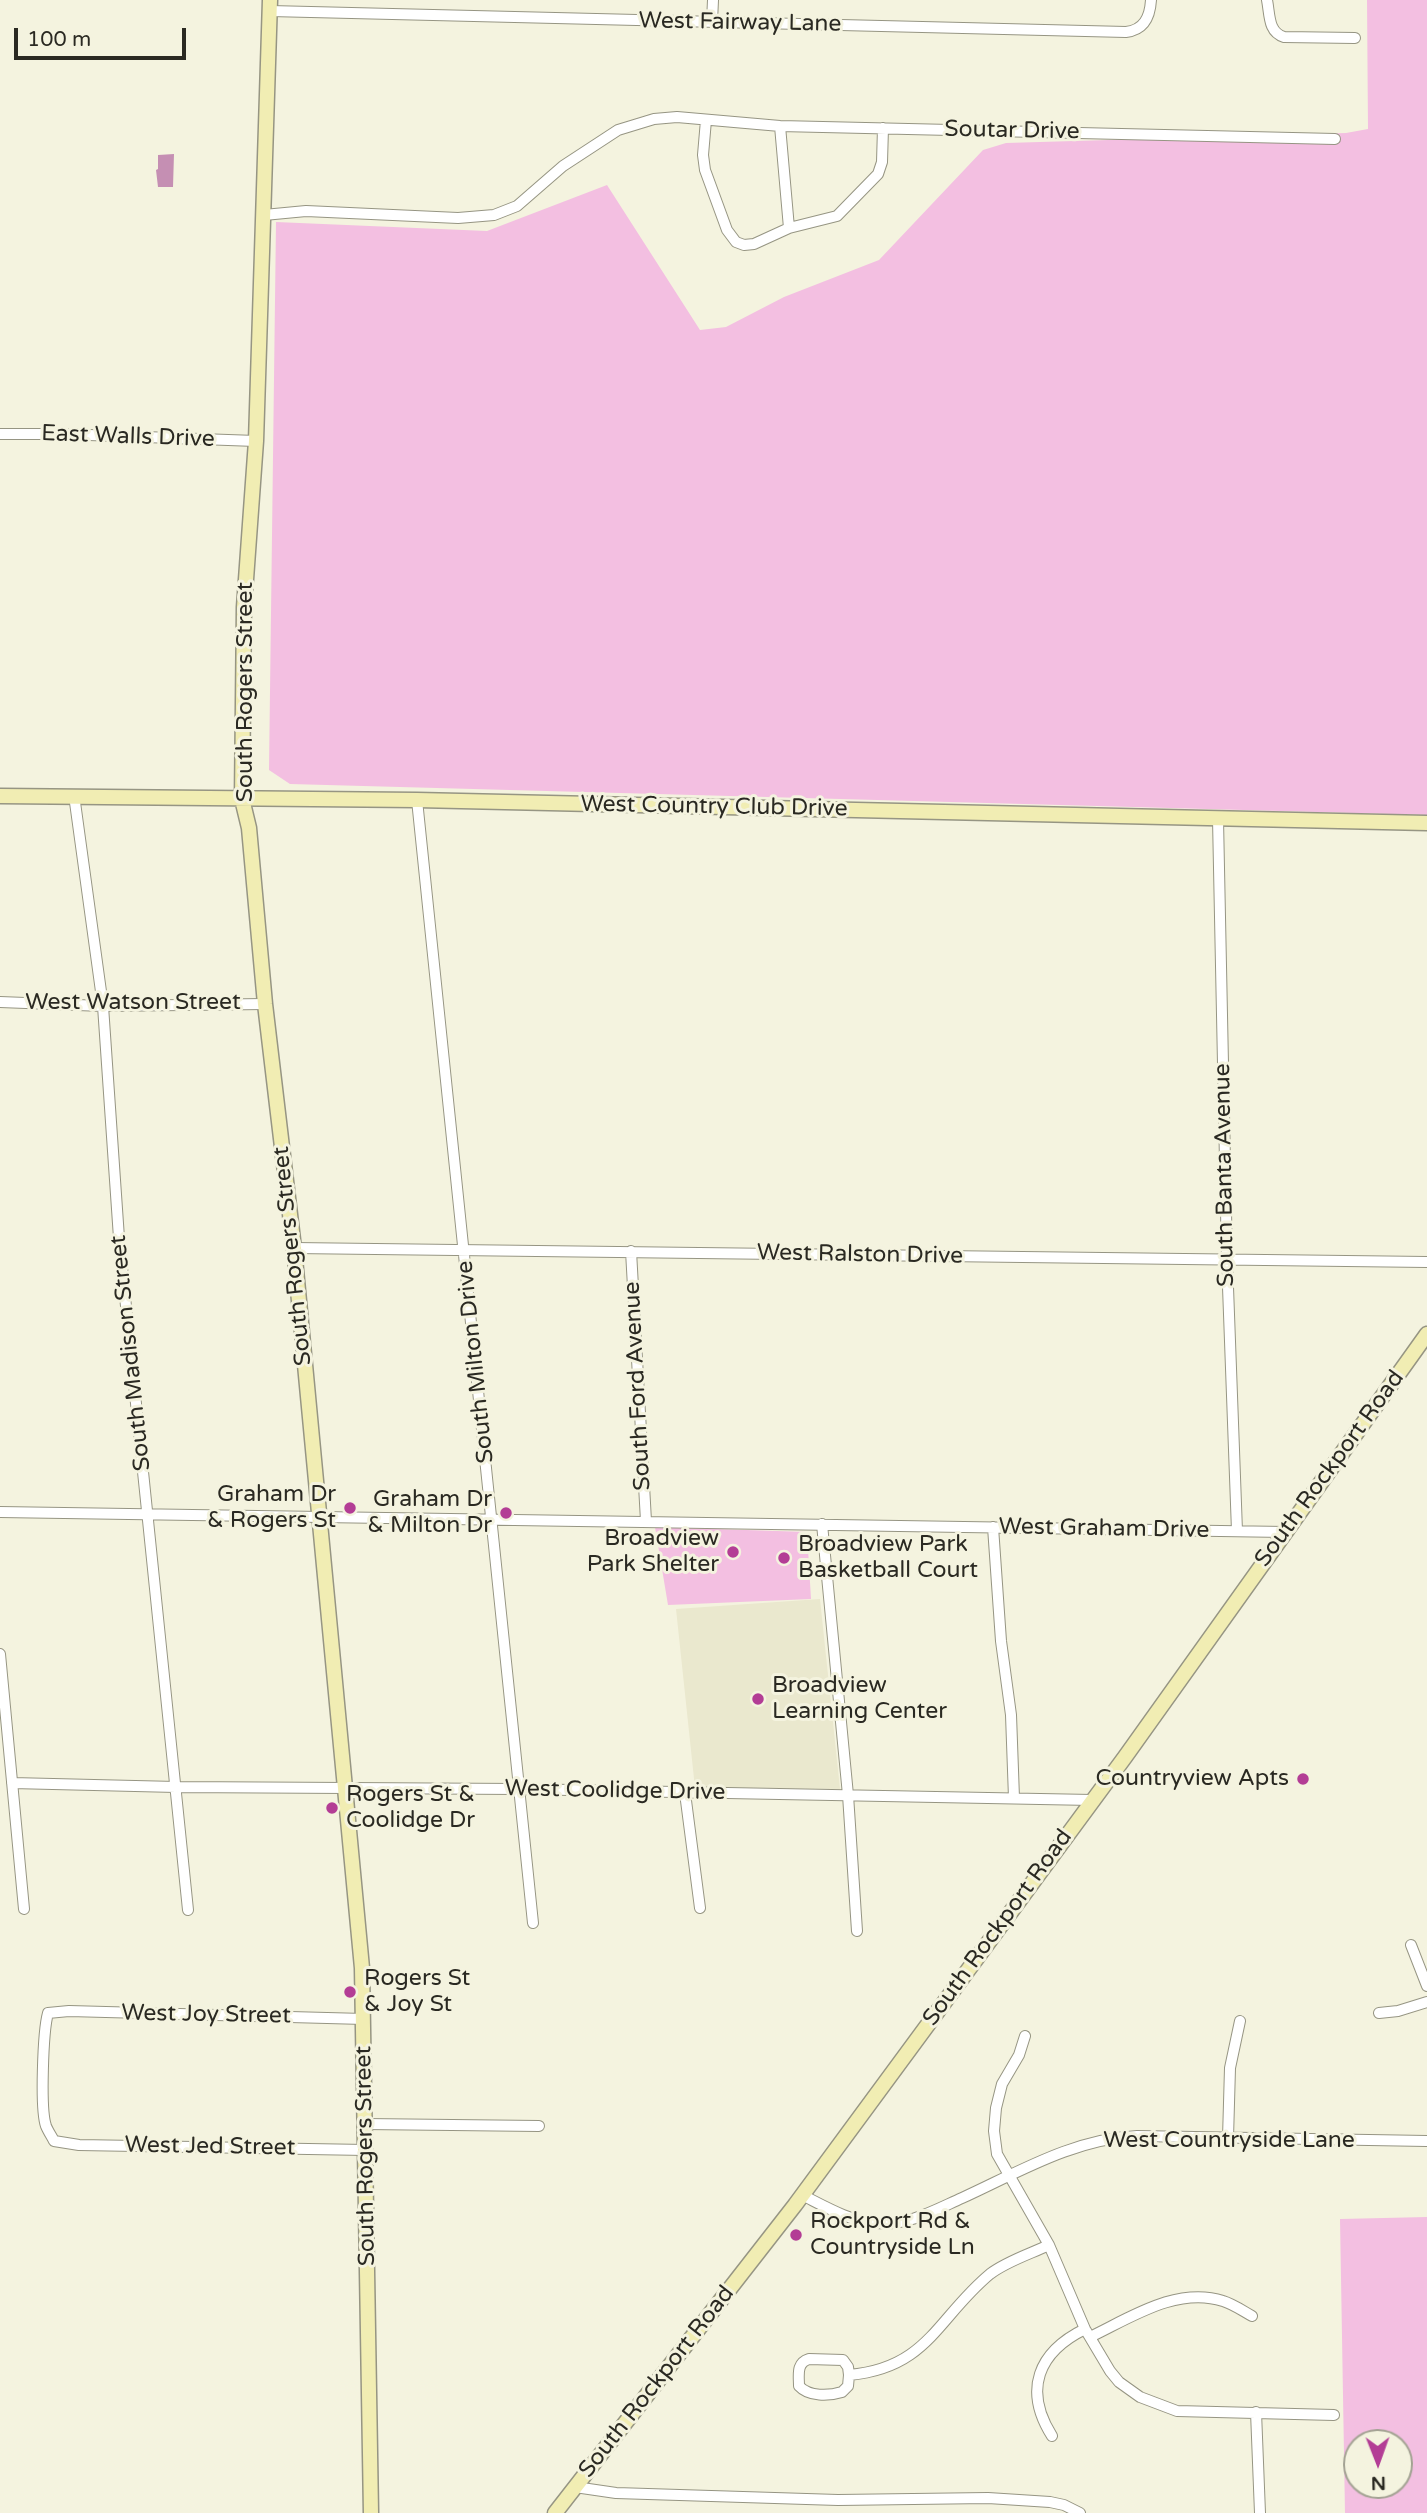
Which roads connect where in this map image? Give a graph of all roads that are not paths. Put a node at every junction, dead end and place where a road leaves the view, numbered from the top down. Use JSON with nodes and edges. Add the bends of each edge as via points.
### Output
{"nodes":[{"id":1,"x":713,"y":0,"type":"edge"},
{"id":2,"x":1151,"y":0,"type":"edge"},
{"id":3,"x":1267,"y":0,"type":"edge"},
{"id":4,"x":270,"y":5,"type":"edge"},
{"id":5,"x":712,"y":22,"type":"junction"},
{"id":6,"x":1356,"y":38,"type":"dead end"},
{"id":7,"x":706,"y":120,"type":"junction"},
{"id":8,"x":780,"y":126,"type":"junction"},
{"id":9,"x":883,"y":128,"type":"junction"},
{"id":10,"x":1335,"y":139,"type":"dead end"},
{"id":11,"x":264,"y":215,"type":"junction"},
{"id":12,"x":789,"y":228,"type":"junction"},
{"id":13,"x":0,"y":434,"type":"edge"},
{"id":14,"x":256,"y":441,"type":"junction"},
{"id":15,"x":74,"y":795,"type":"junction"},
{"id":16,"x":0,"y":796,"type":"edge"},
{"id":17,"x":242,"y":799,"type":"junction"},
{"id":18,"x":418,"y":800,"type":"junction"},
{"id":19,"x":1218,"y":819,"type":"junction"},
{"id":20,"x":1427,"y":823,"type":"edge"},
{"id":21,"x":0,"y":1002,"type":"edge"},
{"id":22,"x":265,"y":1004,"type":"junction"},
{"id":23,"x":103,"y":1006,"type":"junction"},
{"id":24,"x":294,"y":1248,"type":"junction"},
{"id":25,"x":464,"y":1249,"type":"junction"},
{"id":26,"x":631,"y":1251,"type":"junction"},
{"id":27,"x":1227,"y":1260,"type":"junction"},
{"id":28,"x":1427,"y":1262,"type":"edge"},
{"id":29,"x":1427,"y":1334,"type":"edge"},
{"id":30,"x":0,"y":1512,"type":"edge"},
{"id":31,"x":148,"y":1513,"type":"junction"},
{"id":32,"x":319,"y":1515,"type":"junction"},
{"id":33,"x":492,"y":1518,"type":"junction"},
{"id":34,"x":646,"y":1521,"type":"junction"},
{"id":35,"x":822,"y":1524,"type":"junction"},
{"id":36,"x":993,"y":1527,"type":"junction"},
{"id":37,"x":1237,"y":1531,"type":"junction"},
{"id":38,"x":1285,"y":1532,"type":"junction"},
{"id":39,"x":0,"y":1654,"type":"edge"},
{"id":40,"x":12,"y":1783,"type":"junction"},
{"id":41,"x":176,"y":1787,"type":"junction"},
{"id":42,"x":346,"y":1788,"type":"junction"},
{"id":43,"x":519,"y":1789,"type":"junction"},
{"id":44,"x":685,"y":1793,"type":"junction"},
{"id":45,"x":848,"y":1795,"type":"junction"},
{"id":46,"x":1014,"y":1798,"type":"junction"},
{"id":47,"x":1092,"y":1800,"type":"junction"},
{"id":48,"x":700,"y":1908,"type":"dead end"},
{"id":49,"x":24,"y":1909,"type":"dead end"},
{"id":50,"x":188,"y":1910,"type":"dead end"},
{"id":51,"x":533,"y":1923,"type":"dead end"},
{"id":52,"x":857,"y":1931,"type":"dead end"},
{"id":53,"x":1411,"y":1945,"type":"dead end"},
{"id":54,"x":1427,"y":1986,"type":"edge"},
{"id":55,"x":1427,"y":2002,"type":"edge"},
{"id":56,"x":1379,"y":2012,"type":"dead end"},
{"id":57,"x":364,"y":2019,"type":"junction"},
{"id":58,"x":1240,"y":2021,"type":"dead end"},
{"id":59,"x":1025,"y":2036,"type":"dead end"},
{"id":60,"x":365,"y":2124,"type":"junction"},
{"id":61,"x":539,"y":2126,"type":"dead end"},
{"id":62,"x":1228,"y":2138,"type":"junction"},
{"id":63,"x":54,"y":2141,"type":"joint"},
{"id":64,"x":1427,"y":2141,"type":"edge"},
{"id":65,"x":366,"y":2150,"type":"junction"},
{"id":66,"x":1011,"y":2176,"type":"junction"},
{"id":67,"x":802,"y":2195,"type":"junction"},
{"id":68,"x":1049,"y":2245,"type":"junction"},
{"id":69,"x":1252,"y":2316,"type":"dead end"},
{"id":70,"x":1088,"y":2333,"type":"junction"},
{"id":71,"x":849,"y":2375,"type":"junction"},
{"id":72,"x":1256,"y":2412,"type":"junction"},
{"id":73,"x":1334,"y":2415,"type":"dead end"},
{"id":74,"x":1052,"y":2436,"type":"dead end"},
{"id":75,"x":575,"y":2487,"type":"junction"},
{"id":76,"x":371,"y":2513,"type":"edge"},
{"id":77,"x":555,"y":2513,"type":"edge"},
{"id":78,"x":1080,"y":2513,"type":"edge"},
{"id":79,"x":1260,"y":2513,"type":"edge"}],
"edges":[{"from":1,"to":5,"type":"street"},
{"from":2,"to":5,"type":"street","name":"West Fairway Lane","via":[[1144,24],[1126,32]]},
{"from":3,"to":6,"type":"street","via":[[1277,35]]},
{"from":4,"to":5,"type":"street","name":"West Fairway Lane"},
{"from":4,"to":11,"type":"street","name":"South Rogers Street"},
{"from":7,"to":8,"type":"street","name":"Soutar Drive"},
{"from":7,"to":11,"type":"street","name":"Soutar Drive","via":[[654,119],[618,130],[517,205],[494,215],[306,211]]},
{"from":7,"to":12,"type":"street","via":[[704,163],[727,230],[736,242],[754,244]]},
{"from":8,"to":9,"type":"street","name":"Soutar Drive"},
{"from":8,"to":12,"type":"street"},
{"from":9,"to":10,"type":"street","name":"Soutar Drive"},
{"from":9,"to":12,"type":"street","via":[[878,174],[833,219]]},
{"from":11,"to":14,"type":"street","name":"South Rogers Street"},
{"from":13,"to":14,"type":"street","name":"East Walls Drive"},
{"from":14,"to":17,"type":"street","name":"South Rogers Street","via":[[244,607]]},
{"from":15,"to":16,"type":"street","name":"West Country Club Drive"},
{"from":15,"to":17,"type":"street","name":"West Country Club Drive"},
{"from":15,"to":23,"type":"street","name":"South Madison Street"},
{"from":17,"to":18,"type":"street","name":"West Country Club Drive"},
{"from":17,"to":22,"type":"street","name":"South Rogers Street","via":[[249,828]]},
{"from":18,"to":19,"type":"street","name":"West Country Club Drive"},
{"from":18,"to":25,"type":"street","name":"South Milton Drive"},
{"from":19,"to":20,"type":"street","name":"West Country Club Drive"},
{"from":19,"to":27,"type":"street","name":"South Banta Avenue"},
{"from":21,"to":23,"type":"street","name":"West Watson Street"},
{"from":22,"to":23,"type":"street","name":"West Watson Street"},
{"from":22,"to":24,"type":"street","name":"South Rogers Street"},
{"from":23,"to":31,"type":"street","name":"South Madison Street","via":[[119,1238]]},
{"from":24,"to":25,"type":"street","name":"West Ralston Drive"},
{"from":24,"to":32,"type":"street","name":"South Rogers Street"},
{"from":25,"to":26,"type":"street","name":"West Ralston Drive"},
{"from":25,"to":33,"type":"street","name":"South Milton Drive"},
{"from":26,"to":27,"type":"street","name":"West Ralston Drive"},
{"from":26,"to":34,"type":"street","name":"South Ford Avenue"},
{"from":27,"to":28,"type":"street","name":"West Ralston Drive"},
{"from":27,"to":37,"type":"street","name":"South Banta Avenue"},
{"from":29,"to":38,"type":"street","name":"South Rockport Road"},
{"from":30,"to":31,"type":"street","name":"West Graham Drive"},
{"from":31,"to":32,"type":"street","name":"West Graham Drive"},
{"from":31,"to":41,"type":"street","name":"South Madison Street"},
{"from":32,"to":33,"type":"street","name":"West Graham Drive"},
{"from":32,"to":42,"type":"street","name":"South Rogers Street"},
{"from":33,"to":34,"type":"street","name":"West Graham Drive"},
{"from":33,"to":43,"type":"street","name":"South Milton Drive"},
{"from":34,"to":35,"type":"street","name":"West Graham Drive"},
{"from":35,"to":36,"type":"street","name":"West Graham Drive"},
{"from":35,"to":45,"type":"street"},
{"from":36,"to":37,"type":"street","name":"West Graham Drive"},
{"from":36,"to":46,"type":"street"},
{"from":37,"to":38,"type":"street","name":"West Graham Drive"},
{"from":38,"to":47,"type":"street","name":"South Rockport Road"},
{"from":39,"to":40,"type":"street"},
{"from":40,"to":41,"type":"street","name":"West Coolidge Drive"},
{"from":40,"to":49,"type":"street"},
{"from":41,"to":42,"type":"street","name":"West Coolidge Drive"},
{"from":41,"to":50,"type":"street","name":"South Madison Street"},
{"from":42,"to":43,"type":"street","name":"West Coolidge Drive"},
{"from":42,"to":57,"type":"street","name":"South Rogers Street"},
{"from":43,"to":44,"type":"street","name":"West Coolidge Drive"},
{"from":43,"to":51,"type":"street","name":"South Milton Drive"},
{"from":44,"to":45,"type":"street","name":"West Coolidge Drive"},
{"from":44,"to":48,"type":"street"},
{"from":45,"to":46,"type":"street","name":"West Coolidge Drive"},
{"from":45,"to":52,"type":"street"},
{"from":46,"to":47,"type":"street","name":"West Coolidge Drive"},
{"from":47,"to":67,"type":"street","name":"South Rockport Road"},
{"from":53,"to":54,"type":"street"},
{"from":55,"to":56,"type":"street"},
{"from":57,"to":60,"type":"street","name":"South Rogers Street"},
{"from":57,"to":63,"type":"street","name":"West Joy Street","via":[[48,2013],[44,2106],[46,2126]]},
{"from":58,"to":62,"type":"street","via":[[1230,2068]]},
{"from":59,"to":66,"type":"street","via":[[1002,2084],[994,2118],[997,2154]]},
{"from":60,"to":61,"type":"street"},
{"from":60,"to":65,"type":"street","name":"South Rogers Street"},
{"from":62,"to":64,"type":"street","name":"West Countryside Lane"},
{"from":62,"to":66,"type":"street","name":"West Countryside Lane","via":[[1098,2140],[1066,2149]]},
{"from":63,"to":65,"type":"street","name":"West Jed Street"},
{"from":65,"to":76,"type":"street","name":"South Rogers Street"},
{"from":66,"to":67,"type":"street","name":"West Countryside Lane","via":[[920,2217],[892,2223],[855,2220]]},
{"from":66,"to":68,"type":"street"},
{"from":67,"to":75,"type":"street","name":"South Rockport Road"},
{"from":68,"to":70,"type":"street"},
{"from":68,"to":71,"type":"street","via":[[992,2273],[907,2358],[871,2373]]},
{"from":69,"to":70,"type":"street","via":[[1225,2301],[1193,2297]]},
{"from":70,"to":72,"type":"street","via":[[1119,2382],[1150,2402],[1177,2411]]},
{"from":70,"to":74,"type":"street","via":[[1068,2337],[1040,2374],[1038,2409]]},
{"from":71,"to":71,"type":"street","via":[[843,2360],[804,2360],[799,2386],[811,2394],[837,2394],[848,2386]]},
{"from":72,"to":73,"type":"street"},
{"from":72,"to":79,"type":"street"},
{"from":75,"to":77,"type":"street","name":"South Rockport Road"},
{"from":75,"to":78,"type":"street","via":[[616,2493],[838,2500],[988,2498],[1050,2502]]}]}
